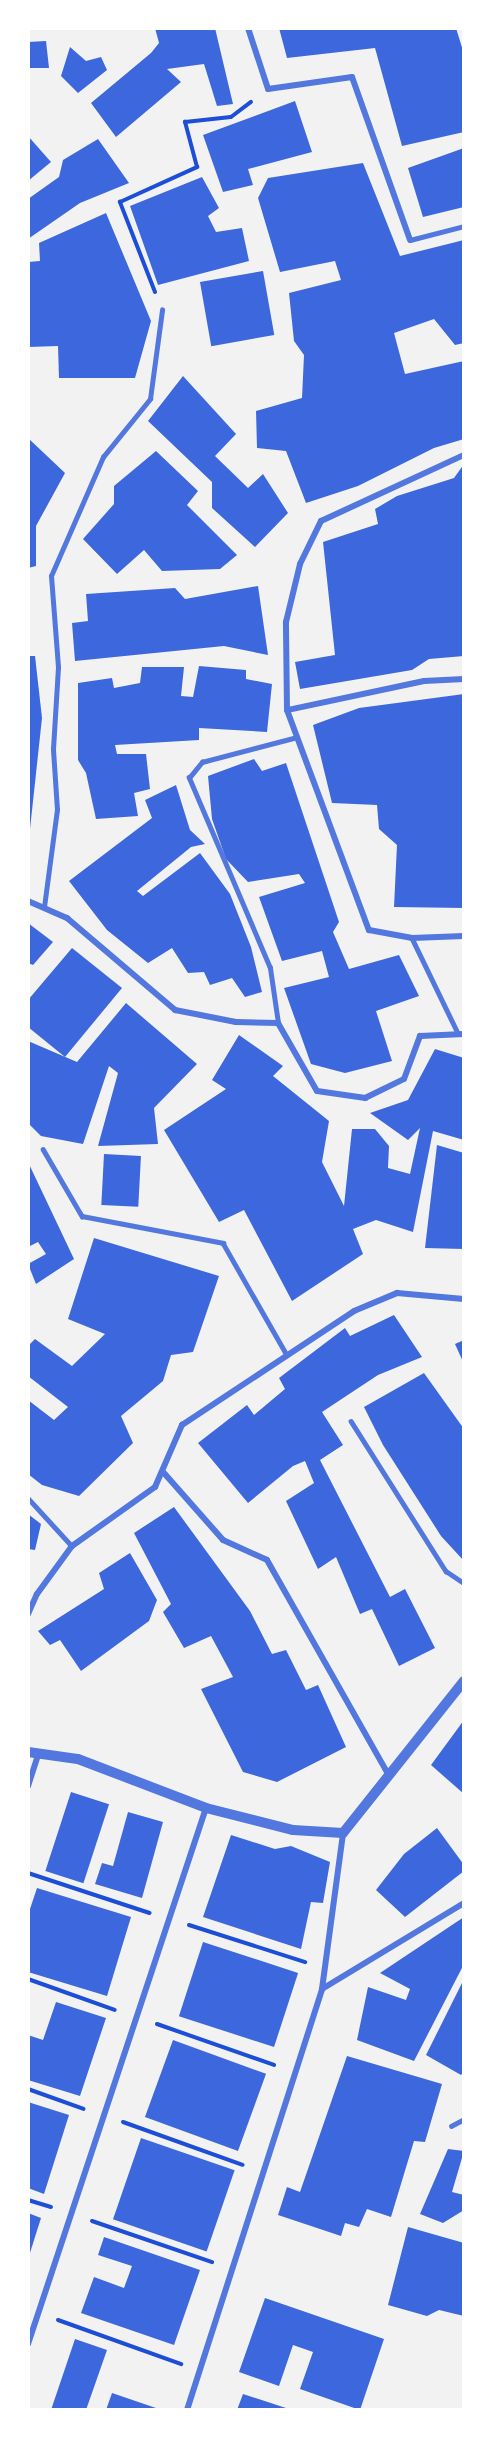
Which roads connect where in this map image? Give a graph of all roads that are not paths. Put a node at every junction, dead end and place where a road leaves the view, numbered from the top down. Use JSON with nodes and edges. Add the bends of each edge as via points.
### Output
{"nodes":[{"id":1,"x":248,"y":28,"type":"edge"},
{"id":2,"x":464,"y":226,"type":"edge"},
{"id":3,"x":410,"y":240,"type":"joint"},
{"id":4,"x":162,"y":310,"type":"road end"},
{"id":5,"x":464,"y":455,"type":"edge"},
{"id":6,"x":464,"y":679,"type":"edge"},
{"id":7,"x":287,"y":710,"type":"junction"},
{"id":8,"x":297,"y":737,"type":"junction"},
{"id":9,"x":28,"y":901,"type":"edge"},
{"id":10,"x":44,"y":907,"type":"junction"},
{"id":11,"x":464,"y":936,"type":"edge"},
{"id":12,"x":412,"y":938,"type":"junction"},
{"id":13,"x":278,"y":1023,"type":"junction"},
{"id":14,"x":461,"y":1034,"type":"edge"},
{"id":15,"x":43,"y":1149,"type":"dead end"},
{"id":16,"x":464,"y":1299,"type":"edge"},
{"id":17,"x":287,"y":1355,"type":"junction"},
{"id":18,"x":351,"y":1421,"type":"dead end"},
{"id":19,"x":164,"y":1473,"type":"junction"},
{"id":20,"x":28,"y":1498,"type":"edge"},
{"id":21,"x":72,"y":1546,"type":"junction"},
{"id":22,"x":464,"y":1583,"type":"edge"},
{"id":23,"x":28,"y":1614,"type":"edge"},
{"id":24,"x":464,"y":1681,"type":"edge"},
{"id":25,"x":33,"y":1754,"type":"edge"},
{"id":26,"x":388,"y":1774,"type":"junction"},
{"id":27,"x":28,"y":1786,"type":"edge"},
{"id":28,"x":206,"y":1808,"type":"junction"},
{"id":29,"x":343,"y":1833,"type":"junction"},
{"id":30,"x":464,"y":1904,"type":"edge"},
{"id":31,"x":322,"y":1989,"type":"junction"},
{"id":32,"x":464,"y":2119,"type":"edge"},
{"id":33,"x":450,"y":2126,"type":"dead end"},
{"id":34,"x":28,"y":2344,"type":"edge"},
{"id":35,"x":187,"y":2409,"type":"edge"}],
"edges":[{"from":1,"to":3,"type":"street","via":[[268,89],[352,77]]},
{"from":2,"to":3,"type":"lane"},
{"from":4,"to":10,"type":"lane","via":[[150,399],[103,457],[51,576],[58,667],[53,749],[57,810]]},
{"from":5,"to":7,"type":"street","via":[[321,521],[300,564],[286,622]]},
{"from":6,"to":7,"type":"street","via":[[424,681]]},
{"from":7,"to":8,"type":"street"},
{"from":8,"to":12,"type":"street","via":[[369,930]]},
{"from":8,"to":13,"type":"lane","via":[[202,762],[189,778],[270,968]]},
{"from":9,"to":10,"type":"street"},
{"from":10,"to":13,"type":"street","via":[[67,918],[176,1010],[236,1022]]},
{"from":11,"to":12,"type":"street"},
{"from":12,"to":14,"type":"lane"},
{"from":13,"to":14,"type":"street","via":[[317,1091],[365,1098],[404,1079],[420,1036]]},
{"from":15,"to":17,"type":"lane","via":[[82,1216],[224,1244]]},
{"from":16,"to":17,"type":"street","via":[[397,1293],[354,1311]]},
{"from":17,"to":19,"type":"street","via":[[182,1425]]},
{"from":18,"to":22,"type":"lane","via":[[446,1571]]},
{"from":19,"to":21,"type":"street","via":[[155,1487]]},
{"from":19,"to":26,"type":"street","via":[[223,1540],[267,1560]]},
{"from":20,"to":21,"type":"lane"},
{"from":21,"to":23,"type":"street","via":[[37,1594]]},
{"from":24,"to":26,"type":"street"},
{"from":25,"to":27,"type":"street"},
{"from":25,"to":28,"type":"street","via":[[78,1759]]},
{"from":26,"to":29,"type":"street"},
{"from":28,"to":29,"type":"street","via":[[293,1830]]},
{"from":28,"to":34,"type":"street"},
{"from":29,"to":31,"type":"street"},
{"from":30,"to":31,"type":"street"},
{"from":31,"to":35,"type":"street"},
{"from":32,"to":33,"type":"lane"}]}
